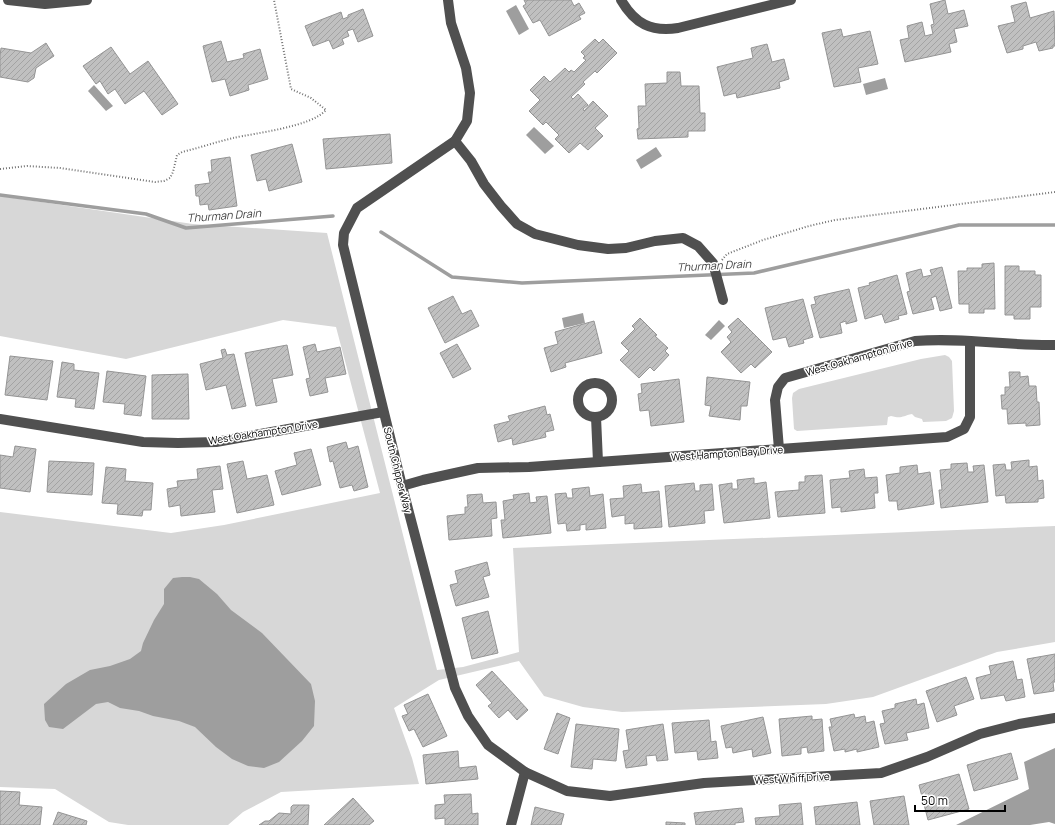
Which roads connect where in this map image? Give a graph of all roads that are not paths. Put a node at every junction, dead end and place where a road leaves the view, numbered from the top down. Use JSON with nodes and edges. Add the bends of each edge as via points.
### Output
{"nodes":[{"id":1,"x":8,"y":0,"type":"edge"},
{"id":2,"x":87,"y":0,"type":"edge"},
{"id":3,"x":448,"y":0,"type":"edge"},
{"id":4,"x":621,"y":0,"type":"edge"},
{"id":5,"x":791,"y":0,"type":"edge"},
{"id":6,"x":455,"y":141,"type":"junction"},
{"id":7,"x":723,"y":300,"type":"dead end"},
{"id":8,"x":970,"y":342,"type":"junction"},
{"id":9,"x":1055,"y":345,"type":"edge"},
{"id":10,"x":383,"y":412,"type":"junction"},
{"id":11,"x":596,"y":416,"type":"dead end"},
{"id":12,"x":0,"y":419,"type":"edge"},
{"id":13,"x":779,"y":449,"type":"junction"},
{"id":14,"x":598,"y":462,"type":"junction"},
{"id":15,"x":402,"y":486,"type":"junction"},
{"id":16,"x":1055,"y":718,"type":"edge"},
{"id":17,"x":525,"y":772,"type":"junction"},
{"id":18,"x":510,"y":825,"type":"edge"}],
"edges":[{"from":1,"to":2,"type":"street","via":[[45,4]]},
{"from":3,"to":6,"type":"street","via":[[451,23],[466,68],[470,93],[467,121]]},
{"from":4,"to":5,"type":"street","via":[[628,12],[639,22],[651,28],[664,30]]},
{"from":6,"to":7,"type":"street","via":[[471,161],[484,184],[517,224],[535,234],[578,245],[608,249],[683,238],[698,246],[713,263]]},
{"from":6,"to":10,"type":"street","name":"South Chipper Way","via":[[357,208],[344,233],[343,245]]},
{"from":8,"to":9,"type":"street","name":"West Oakhampton Drive"},
{"from":8,"to":13,"type":"street","name":"West Oakhampton Drive","via":[[938,339],[915,341],[785,378],[778,387],[775,400]]},
{"from":8,"to":13,"type":"street","name":"West Hampton Bay Drive","via":[[970,417],[964,429],[947,437]]},
{"from":10,"to":12,"type":"street","name":"West Oakhampton Drive","via":[[216,442],[178,444],[142,442]]},
{"from":10,"to":15,"type":"street","name":"South Chipper Way"},
{"from":11,"to":14,"type":"street"},
{"from":13,"to":14,"type":"street","name":"West Hampton Bay Drive"},
{"from":14,"to":15,"type":"street","name":"West Hampton Bay Drive","via":[[478,468]]},
{"from":15,"to":17,"type":"street","name":"South Chipper Way","via":[[455,688],[468,716],[488,745]]},
{"from":16,"to":17,"type":"street","name":"West Whiff Drive","via":[[980,734],[881,773],[704,783],[610,796],[567,791]]},
{"from":17,"to":18,"type":"street"}]}
